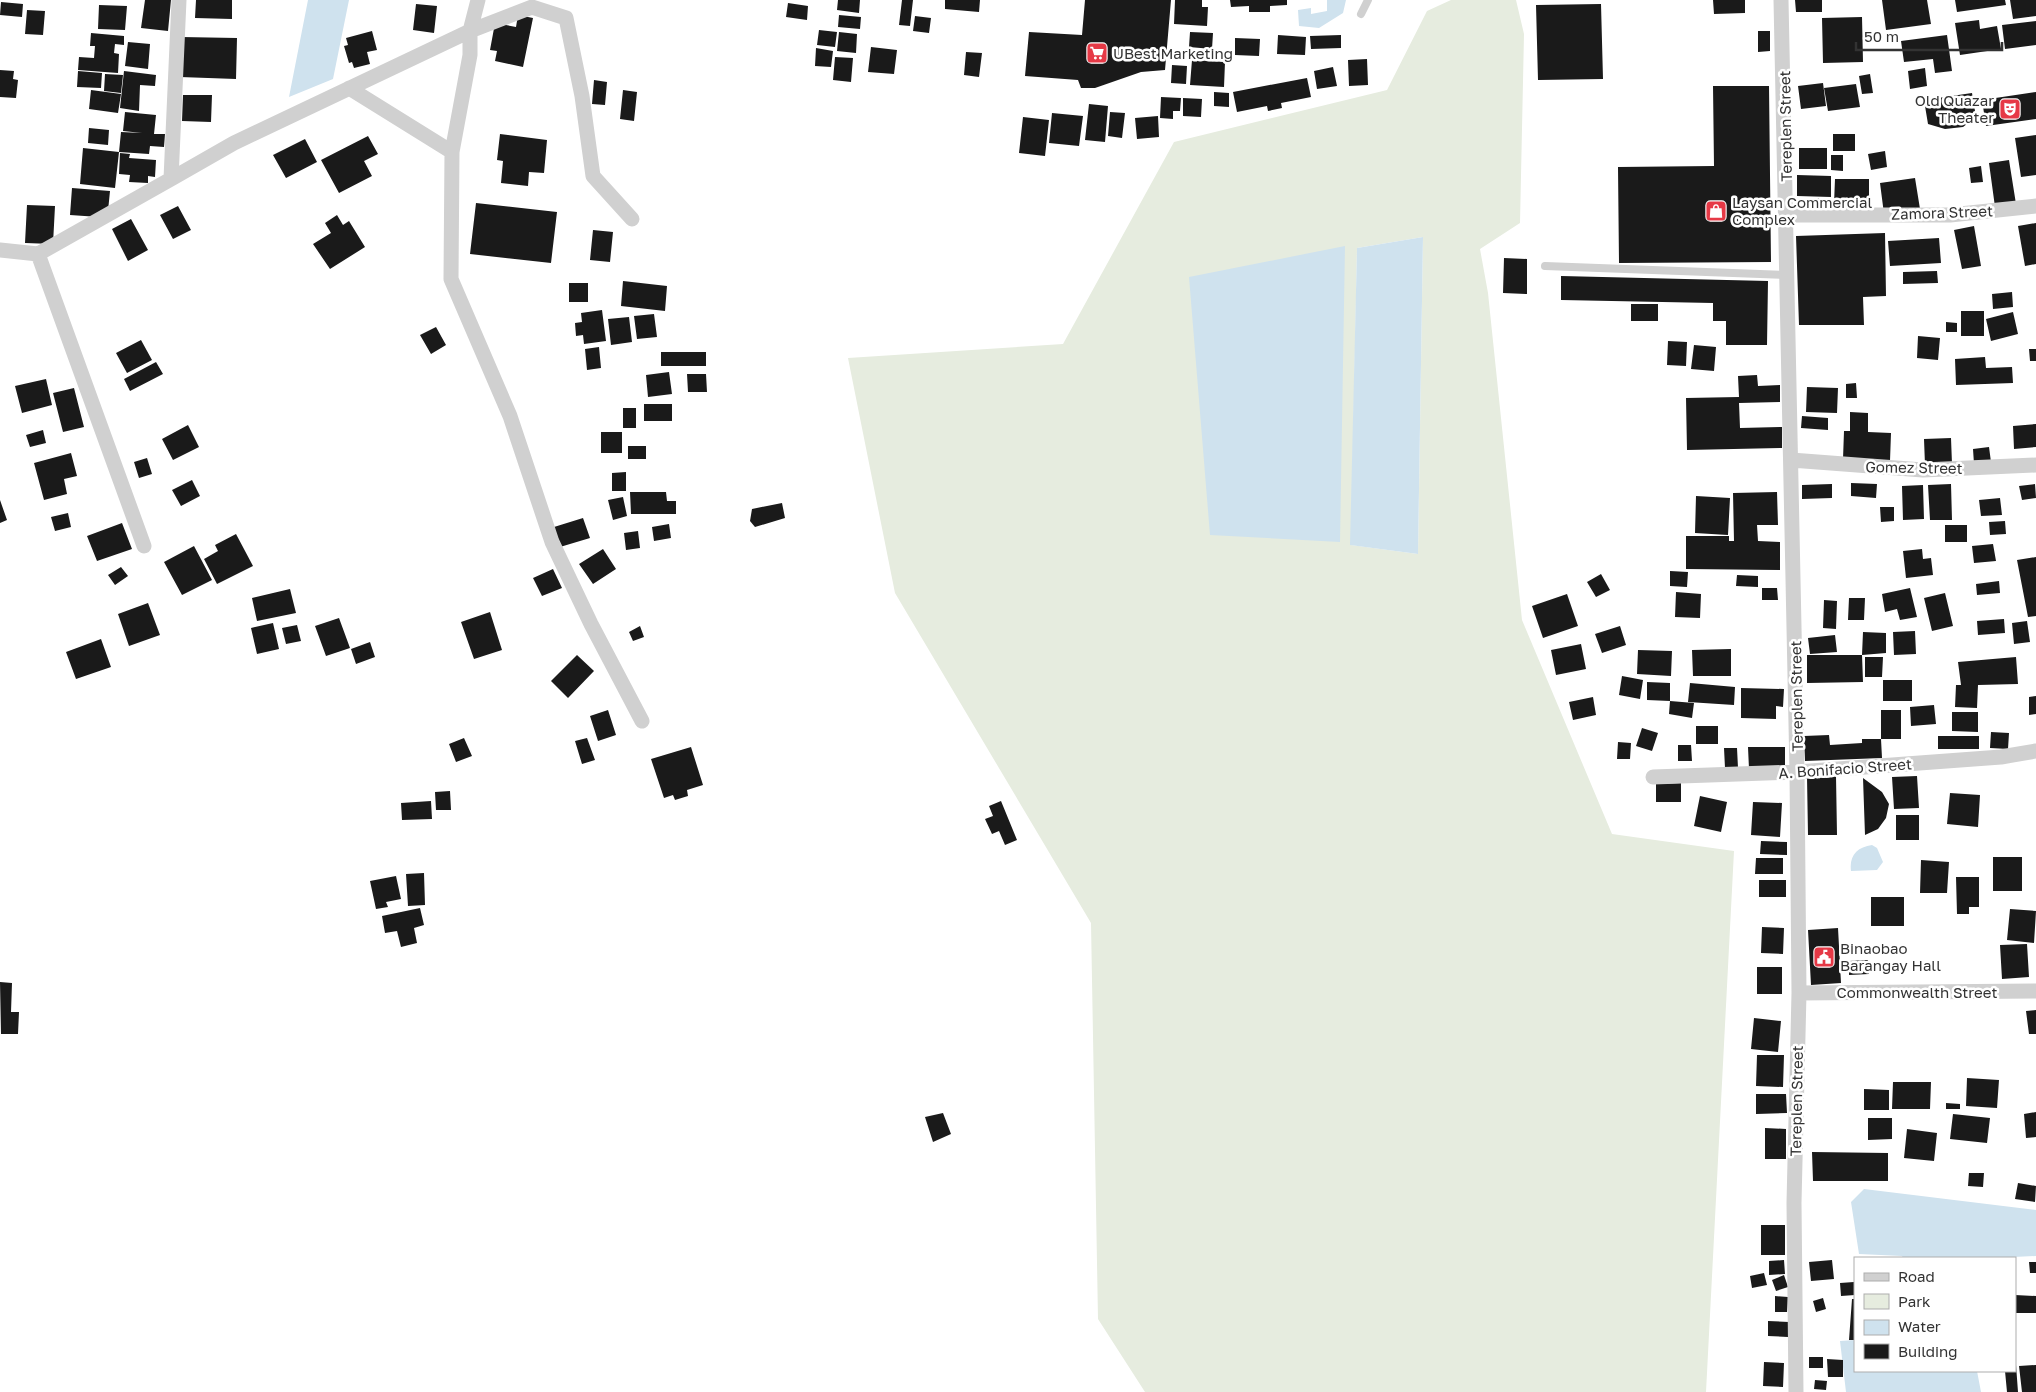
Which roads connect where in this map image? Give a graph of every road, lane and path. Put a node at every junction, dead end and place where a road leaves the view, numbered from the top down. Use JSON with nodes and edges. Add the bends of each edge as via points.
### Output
{"nodes":[{"id":1,"x":179,"y":0,"type":"edge"},
{"id":2,"x":478,"y":0,"type":"edge"},
{"id":3,"x":1368,"y":0,"type":"edge"},
{"id":4,"x":1781,"y":0,"type":"edge"},
{"id":5,"x":1361,"y":14,"type":"dead end"},
{"id":6,"x":470,"y":31,"type":"junction"},
{"id":7,"x":349,"y":88,"type":"junction"},
{"id":8,"x":452,"y":152,"type":"junction"},
{"id":9,"x":171,"y":179,"type":"junction"},
{"id":10,"x":2036,"y":206,"type":"edge"},
{"id":11,"x":1787,"y":215,"type":"junction"},
{"id":12,"x":632,"y":218,"type":"dead end"},
{"id":13,"x":0,"y":250,"type":"edge"},
{"id":14,"x":38,"y":254,"type":"junction"},
{"id":15,"x":1545,"y":266,"type":"dead end"},
{"id":16,"x":1787,"y":275,"type":"junction"},
{"id":17,"x":1791,"y":460,"type":"junction"},
{"id":18,"x":2036,"y":465,"type":"edge"},
{"id":19,"x":144,"y":546,"type":"dead end"},
{"id":20,"x":642,"y":721,"type":"dead end"},
{"id":21,"x":2036,"y":751,"type":"edge"},
{"id":22,"x":1797,"y":772,"type":"junction"},
{"id":23,"x":1652,"y":777,"type":"dead end"},
{"id":24,"x":2036,"y":991,"type":"edge"},
{"id":25,"x":1799,"y":993,"type":"junction"},
{"id":26,"x":1796,"y":1392,"type":"edge"}],
"edges":[{"from":1,"to":9,"type":"street"},
{"from":2,"to":6,"type":"street"},
{"from":3,"to":5,"type":"lane"},
{"from":4,"to":11,"type":"street","name":"Tereplen Street"},
{"from":6,"to":7,"type":"street"},
{"from":6,"to":8,"type":"street","via":[[470,55]]},
{"from":6,"to":12,"type":"street","via":[[532,7],[566,18],[582,96],[593,176]]},
{"from":7,"to":8,"type":"street"},
{"from":7,"to":9,"type":"street","via":[[234,143]]},
{"from":8,"to":20,"type":"street","via":[[451,279],[510,416],[552,542]]},
{"from":9,"to":14,"type":"street"},
{"from":10,"to":11,"type":"street","name":"Zamora Street","via":[[1950,215]]},
{"from":11,"to":16,"type":"street","name":"Tereplen Street"},
{"from":13,"to":14,"type":"street"},
{"from":14,"to":19,"type":"street"},
{"from":15,"to":16,"type":"lane"},
{"from":16,"to":17,"type":"street","name":"Tereplen Street"},
{"from":17,"to":18,"type":"street","name":"Gomez Street","via":[[1923,470]]},
{"from":17,"to":22,"type":"street","name":"Tereplen Street"},
{"from":21,"to":22,"type":"street","name":"A. Bonifacio Street","via":[[2001,757]]},
{"from":22,"to":23,"type":"street","name":"A. Bonifacio Street"},
{"from":22,"to":25,"type":"street","name":"Tereplen Street"},
{"from":24,"to":25,"type":"street","name":"Commonwealth Street"},
{"from":25,"to":26,"type":"street","name":"Tereplen Street","via":[[1794,1203]]}]}
